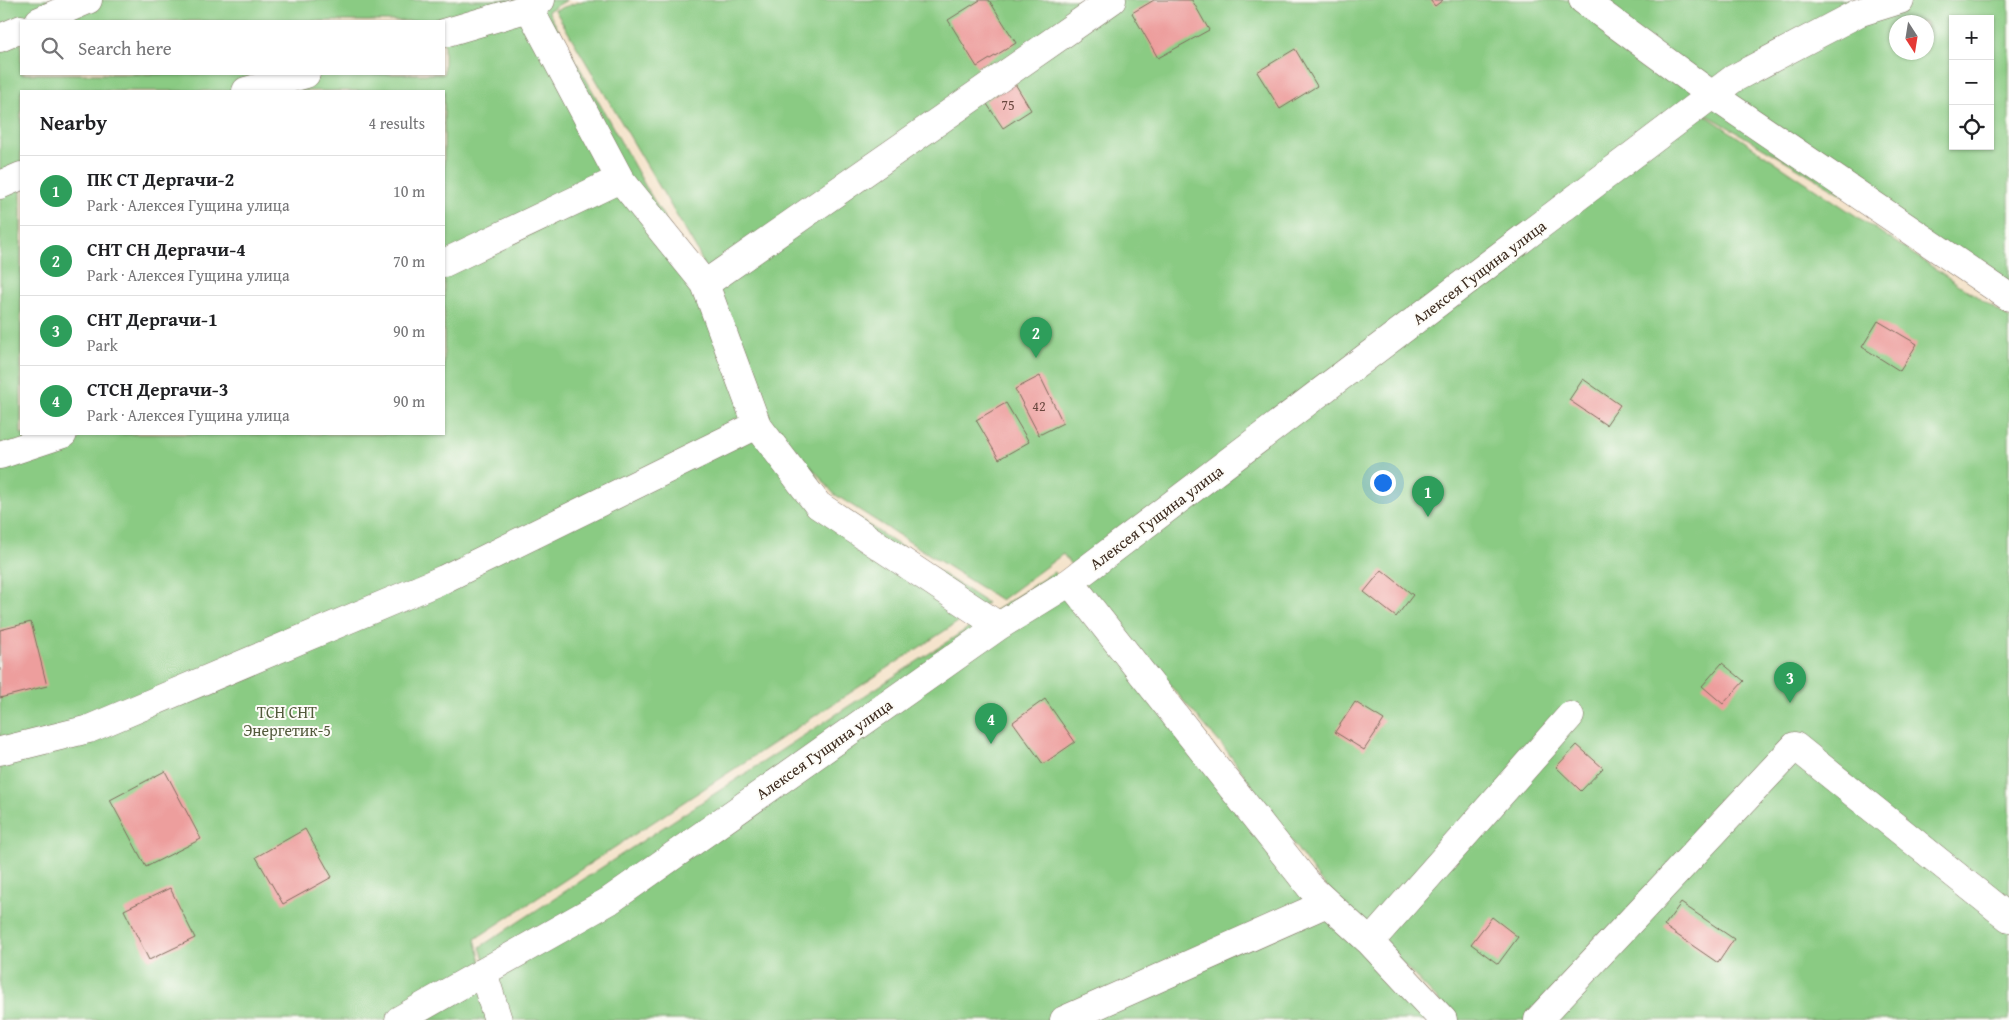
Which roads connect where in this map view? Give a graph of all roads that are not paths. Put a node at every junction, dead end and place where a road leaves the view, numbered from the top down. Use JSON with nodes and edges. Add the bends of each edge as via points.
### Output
{"nodes":[{"id":1,"x":88,"y":0,"type":"edge"},
{"id":2,"x":1112,"y":0,"type":"edge"},
{"id":3,"x":1583,"y":0,"type":"edge"},
{"id":4,"x":1900,"y":0,"type":"edge"},
{"id":5,"x":535,"y":4,"type":"edge"},
{"id":6,"x":41,"y":20,"type":"edge"},
{"id":7,"x":20,"y":29,"type":"edge"},
{"id":8,"x":445,"y":33,"type":"edge"},
{"id":9,"x":0,"y":38,"type":"edge"},
{"id":10,"x":302,"y":75,"type":"edge"},
{"id":11,"x":250,"y":90,"type":"edge"},
{"id":12,"x":1712,"y":95,"type":"junction"},
{"id":13,"x":20,"y":176,"type":"edge"},
{"id":14,"x":620,"y":179,"type":"junction"},
{"id":15,"x":0,"y":185,"type":"edge"},
{"id":16,"x":445,"y":263,"type":"edge"},
{"id":17,"x":705,"y":284,"type":"junction"},
{"id":18,"x":2009,"y":298,"type":"edge"},
{"id":19,"x":757,"y":425,"type":"junction"},
{"id":20,"x":60,"y":435,"type":"edge"},
{"id":21,"x":0,"y":455,"type":"edge"},
{"id":22,"x":1070,"y":582,"type":"junction"},
{"id":23,"x":999,"y":626,"type":"junction"},
{"id":24,"x":1570,"y":716,"type":"dead end"},
{"id":25,"x":0,"y":751,"type":"edge"},
{"id":26,"x":1327,"y":903,"type":"junction"},
{"id":27,"x":2009,"y":918,"type":"edge"},
{"id":28,"x":1370,"y":942,"type":"junction"},
{"id":29,"x":483,"y":972,"type":"junction"},
{"id":30,"x":399,"y":1020,"type":"edge"},
{"id":31,"x":498,"y":1020,"type":"edge"},
{"id":32,"x":1064,"y":1020,"type":"edge"},
{"id":33,"x":1443,"y":1020,"type":"edge"},
{"id":34,"x":1538,"y":1020,"type":"edge"}],
"edges":[{"from":1,"to":6,"type":"street"},
{"from":2,"to":17,"type":"street"},
{"from":3,"to":12,"type":"street"},
{"from":4,"to":12,"type":"street","name":"Алексея Гущина улица","via":[[1858,13],[1733,79]]},
{"from":5,"to":8,"type":"street"},
{"from":5,"to":14,"type":"street"},
{"from":7,"to":9,"type":"street"},
{"from":10,"to":11,"type":"street"},
{"from":12,"to":18,"type":"street"},
{"from":12,"to":22,"type":"street","name":"Алексея Гущина улица"},
{"from":13,"to":15,"type":"street"},
{"from":14,"to":16,"type":"street"},
{"from":14,"to":17,"type":"street"},
{"from":17,"to":19,"type":"street"},
{"from":19,"to":23,"type":"street","via":[[818,505]]},
{"from":19,"to":25,"type":"street","via":[[435,582],[89,728]]},
{"from":20,"to":21,"type":"street"},
{"from":22,"to":23,"type":"street","name":"Алексея Гущина улица"},
{"from":22,"to":26,"type":"street","via":[[1311,888]]},
{"from":23,"to":29,"type":"street","name":"Алексея Гущина улица","via":[[609,901]]},
{"from":24,"to":28,"type":"street"},
{"from":26,"to":28,"type":"street"},
{"from":26,"to":32,"type":"street"},
{"from":27,"to":34,"type":"street","via":[[1795,746]]},
{"from":28,"to":33,"type":"street"},
{"from":29,"to":30,"type":"street","name":"Алексея Гущина улица"},
{"from":29,"to":31,"type":"street"}]}
